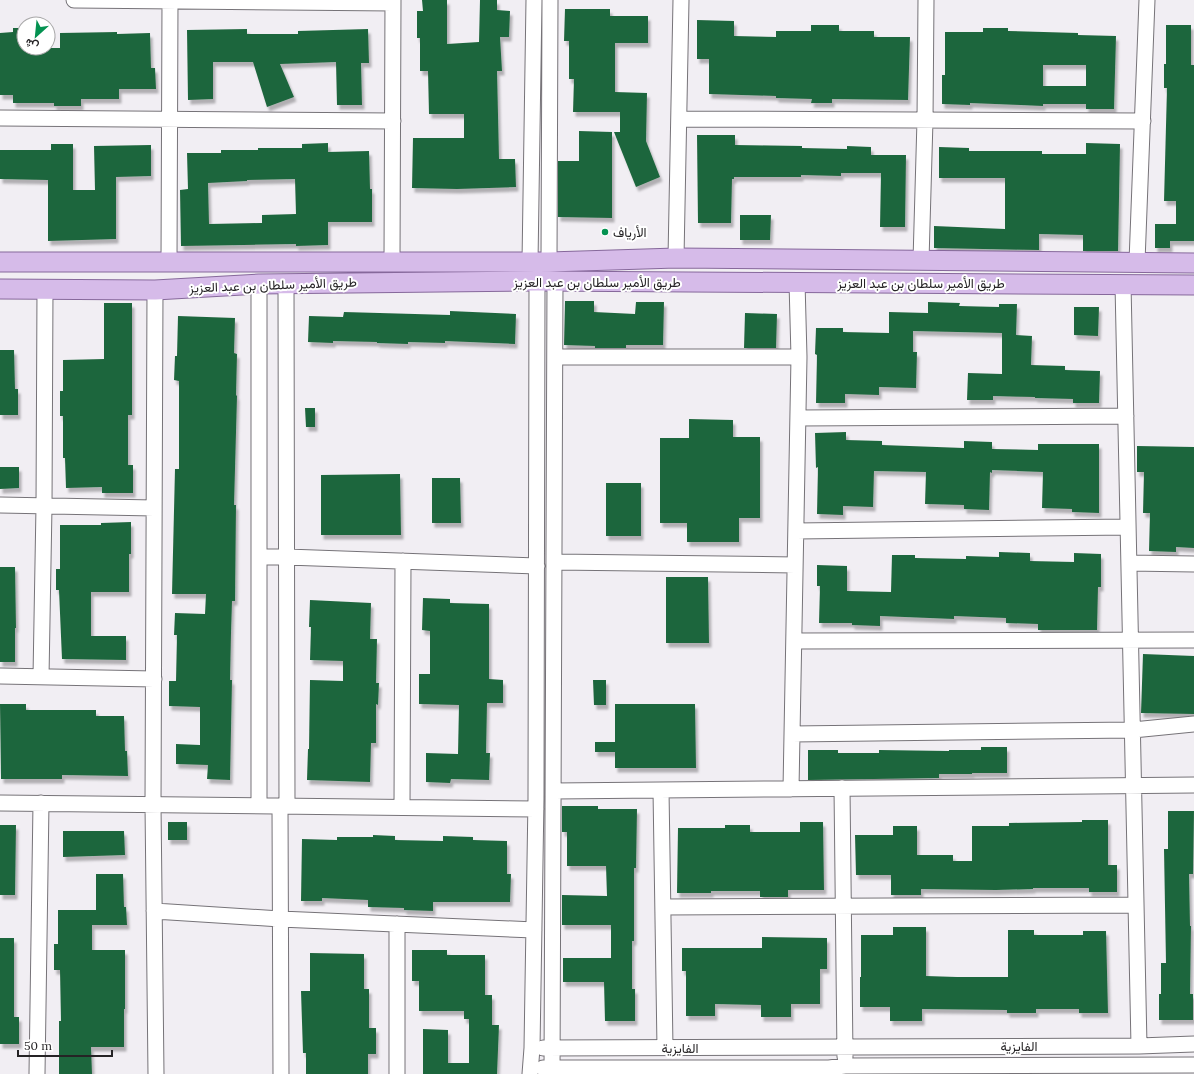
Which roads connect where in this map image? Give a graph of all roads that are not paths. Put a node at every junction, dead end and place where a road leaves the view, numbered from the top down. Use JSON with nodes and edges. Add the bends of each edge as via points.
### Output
{"nodes":[{"id":1,"x":74,"y":0,"type":"edge"},
{"id":2,"x":534,"y":0,"type":"edge"},
{"id":3,"x":550,"y":0,"type":"edge"},
{"id":4,"x":681,"y":0,"type":"edge"},
{"id":5,"x":926,"y":0,"type":"edge"},
{"id":6,"x":1147,"y":0,"type":"edge"},
{"id":7,"x":170,"y":1,"type":"edge"},
{"id":8,"x":393,"y":1,"type":"edge"},
{"id":9,"x":0,"y":118,"type":"edge"},
{"id":10,"x":170,"y":119,"type":"junction"},
{"id":11,"x":679,"y":119,"type":"junction"},
{"id":12,"x":925,"y":120,"type":"junction"},
{"id":13,"x":393,"y":121,"type":"junction"},
{"id":14,"x":1143,"y":121,"type":"junction"},
{"id":15,"x":676,"y":258,"type":"junction"},
{"id":16,"x":921,"y":261,"type":"junction"},
{"id":17,"x":0,"y":262,"type":"edge"},
{"id":18,"x":169,"y":262,"type":"junction"},
{"id":19,"x":392,"y":262,"type":"junction"},
{"id":20,"x":530,"y":262,"type":"junction"},
{"id":21,"x":549,"y":262,"type":"junction"},
{"id":22,"x":1137,"y":262,"type":"junction"},
{"id":23,"x":1194,"y":263,"type":"edge"},
{"id":24,"x":546,"y":282,"type":"junction"},
{"id":25,"x":798,"y":282,"type":"junction"},
{"id":26,"x":259,"y":284,"type":"junction"},
{"id":27,"x":286,"y":284,"type":"junction"},
{"id":28,"x":1123,"y":284,"type":"junction"},
{"id":29,"x":1194,"y":285,"type":"edge"},
{"id":30,"x":0,"y":289,"type":"edge"},
{"id":31,"x":45,"y":289,"type":"junction"},
{"id":32,"x":155,"y":290,"type":"junction"},
{"id":33,"x":556,"y":357,"type":"junction"},
{"id":34,"x":799,"y":357,"type":"junction"},
{"id":35,"x":1126,"y":416,"type":"junction"},
{"id":36,"x":798,"y":418,"type":"junction"},
{"id":37,"x":0,"y":505,"type":"edge"},
{"id":38,"x":44,"y":506,"type":"junction"},
{"id":39,"x":154,"y":508,"type":"junction"},
{"id":40,"x":1128,"y":527,"type":"junction"},
{"id":41,"x":796,"y":531,"type":"junction"},
{"id":42,"x":259,"y":557,"type":"junction"},
{"id":43,"x":287,"y":557,"type":"junction"},
{"id":44,"x":403,"y":562,"type":"junction"},
{"id":45,"x":555,"y":562,"type":"junction"},
{"id":46,"x":1129,"y":563,"type":"junction"},
{"id":47,"x":1194,"y":564,"type":"edge"},
{"id":48,"x":795,"y":565,"type":"junction"},
{"id":49,"x":537,"y":566,"type":"junction"},
{"id":50,"x":1194,"y":640,"type":"edge"},
{"id":51,"x":794,"y":641,"type":"junction"},
{"id":52,"x":1131,"y":641,"type":"junction"},
{"id":53,"x":0,"y":676,"type":"edge"},
{"id":54,"x":41,"y":677,"type":"junction"},
{"id":55,"x":154,"y":679,"type":"junction"},
{"id":56,"x":1194,"y":724,"type":"edge"},
{"id":57,"x":1132,"y":730,"type":"junction"},
{"id":58,"x":792,"y":734,"type":"junction"},
{"id":59,"x":1194,"y":785,"type":"edge"},
{"id":60,"x":1134,"y":786,"type":"junction"},
{"id":61,"x":842,"y":788,"type":"junction"},
{"id":62,"x":791,"y":789,"type":"junction"},
{"id":63,"x":661,"y":790,"type":"junction"},
{"id":64,"x":554,"y":791,"type":"junction"},
{"id":65,"x":0,"y":803,"type":"edge"},
{"id":66,"x":41,"y":804,"type":"junction"},
{"id":67,"x":153,"y":805,"type":"junction"},
{"id":68,"x":259,"y":806,"type":"junction"},
{"id":69,"x":284,"y":806,"type":"junction"},
{"id":70,"x":402,"y":807,"type":"junction"},
{"id":71,"x":536,"y":809,"type":"junction"},
{"id":72,"x":1136,"y":905,"type":"junction"},
{"id":73,"x":842,"y":906,"type":"junction"},
{"id":74,"x":663,"y":907,"type":"junction"},
{"id":75,"x":154,"y":911,"type":"junction"},
{"id":76,"x":280,"y":919,"type":"junction"},
{"id":77,"x":397,"y":924,"type":"junction"},
{"id":78,"x":534,"y":930,"type":"junction"},
{"id":79,"x":1194,"y":1044,"type":"edge"},
{"id":80,"x":1139,"y":1046,"type":"junction"},
{"id":81,"x":829,"y":1047,"type":"junction"},
{"id":82,"x":845,"y":1047,"type":"junction"},
{"id":83,"x":532,"y":1048,"type":"junction"},
{"id":84,"x":552,"y":1048,"type":"junction"},
{"id":85,"x":665,"y":1048,"type":"junction"},
{"id":86,"x":1194,"y":1065,"type":"edge"},
{"id":87,"x":845,"y":1070,"type":"edge"},
{"id":88,"x":978,"y":1070,"type":"edge"},
{"id":89,"x":530,"y":1071,"type":"edge"},
{"id":90,"x":552,"y":1071,"type":"edge"},
{"id":91,"x":829,"y":1071,"type":"edge"},
{"id":92,"x":37,"y":1074,"type":"edge"},
{"id":93,"x":156,"y":1074,"type":"edge"},
{"id":94,"x":281,"y":1074,"type":"edge"},
{"id":95,"x":397,"y":1074,"type":"edge"}],
"edges":[{"from":1,"to":7,"type":"street"},
{"from":2,"to":20,"type":"street"},
{"from":3,"to":21,"type":"street"},
{"from":4,"to":11,"type":"street"},
{"from":5,"to":12,"type":"street"},
{"from":6,"to":14,"type":"street"},
{"from":7,"to":8,"type":"street"},
{"from":7,"to":10,"type":"street"},
{"from":8,"to":13,"type":"street"},
{"from":9,"to":10,"type":"street"},
{"from":10,"to":13,"type":"street"},
{"from":10,"to":18,"type":"street"},
{"from":11,"to":12,"type":"street"},
{"from":11,"to":15,"type":"street"},
{"from":12,"to":14,"type":"street"},
{"from":12,"to":16,"type":"street"},
{"from":13,"to":19,"type":"street"},
{"from":14,"to":22,"type":"street"},
{"from":15,"to":16,"type":"main road","name":"طريق الأمير سلطان بن عبد العزيز"},
{"from":15,"to":21,"type":"main road","name":"طريق الأمير سلطان بن عبد العزيز"},
{"from":16,"to":22,"type":"main road","name":"طريق الأمير سلطان بن عبد العزيز"},
{"from":17,"to":18,"type":"main road","name":"طريق الأمير سلطان بن عبد العزيز"},
{"from":18,"to":19,"type":"main road","name":"طريق الأمير سلطان بن عبد العزيز"},
{"from":19,"to":20,"type":"main road","name":"طريق الأمير سلطان بن عبد العزيز"},
{"from":20,"to":21,"type":"main road","name":"طريق الأمير سلطان بن عبد العزيز"},
{"from":22,"to":23,"type":"main road","name":"طريق الأمير سلطان بن عبد العزيز"},
{"from":24,"to":25,"type":"main road","name":"طريق الأمير سلطان بن عبد العزيز"},
{"from":24,"to":27,"type":"main road","name":"طريق الأمير سلطان بن عبد العزيز"},
{"from":24,"to":33,"type":"street"},
{"from":24,"to":49,"type":"street"},
{"from":25,"to":28,"type":"main road","name":"طريق الأمير سلطان بن عبد العزيز"},
{"from":25,"to":34,"type":"street"},
{"from":26,"to":27,"type":"main road","name":"طريق الأمير سلطان بن عبد العزيز"},
{"from":26,"to":32,"type":"main road","name":"طريق الأمير سلطان بن عبد العزيز"},
{"from":26,"to":42,"type":"street"},
{"from":27,"to":43,"type":"street"},
{"from":28,"to":29,"type":"main road","name":"طريق الأمير سلطان بن عبد العزيز"},
{"from":28,"to":35,"type":"street"},
{"from":30,"to":31,"type":"main road","name":"طريق الأمير سلطان بن عبد العزيز"},
{"from":31,"to":32,"type":"main road","name":"طريق الأمير سلطان بن عبد العزيز"},
{"from":31,"to":38,"type":"street"},
{"from":32,"to":39,"type":"street"},
{"from":33,"to":34,"type":"street"},
{"from":33,"to":45,"type":"street"},
{"from":34,"to":36,"type":"street"},
{"from":35,"to":36,"type":"street"},
{"from":35,"to":40,"type":"street"},
{"from":36,"to":41,"type":"street"},
{"from":37,"to":38,"type":"street"},
{"from":38,"to":39,"type":"street"},
{"from":38,"to":54,"type":"street"},
{"from":39,"to":55,"type":"street"},
{"from":40,"to":41,"type":"street"},
{"from":40,"to":46,"type":"street"},
{"from":41,"to":48,"type":"street"},
{"from":42,"to":43,"type":"street"},
{"from":42,"to":68,"type":"street"},
{"from":43,"to":44,"type":"street"},
{"from":43,"to":69,"type":"street"},
{"from":44,"to":49,"type":"street"},
{"from":44,"to":70,"type":"street"},
{"from":45,"to":48,"type":"street"},
{"from":45,"to":64,"type":"street"},
{"from":46,"to":47,"type":"street"},
{"from":46,"to":52,"type":"street"},
{"from":48,"to":51,"type":"street"},
{"from":49,"to":71,"type":"street"},
{"from":50,"to":52,"type":"street"},
{"from":51,"to":52,"type":"street"},
{"from":51,"to":58,"type":"street"},
{"from":52,"to":57,"type":"street"},
{"from":53,"to":54,"type":"street"},
{"from":54,"to":55,"type":"street"},
{"from":55,"to":67,"type":"street"},
{"from":56,"to":57,"type":"street"},
{"from":57,"to":58,"type":"street"},
{"from":57,"to":60,"type":"street"},
{"from":58,"to":62,"type":"street"},
{"from":59,"to":60,"type":"street"},
{"from":60,"to":61,"type":"street"},
{"from":60,"to":72,"type":"street"},
{"from":61,"to":62,"type":"street"},
{"from":61,"to":73,"type":"street"},
{"from":62,"to":63,"type":"street"},
{"from":63,"to":64,"type":"street"},
{"from":63,"to":74,"type":"street"},
{"from":64,"to":84,"type":"street"},
{"from":65,"to":66,"type":"street"},
{"from":66,"to":67,"type":"street"},
{"from":66,"to":92,"type":"street"},
{"from":67,"to":68,"type":"street"},
{"from":67,"to":75,"type":"street"},
{"from":68,"to":69,"type":"street"},
{"from":69,"to":70,"type":"street"},
{"from":69,"to":76,"type":"street"},
{"from":70,"to":71,"type":"street"},
{"from":71,"to":78,"type":"street"},
{"from":72,"to":73,"type":"street"},
{"from":72,"to":80,"type":"street"},
{"from":73,"to":74,"type":"street"},
{"from":73,"to":82,"type":"street"},
{"from":74,"to":85,"type":"street"},
{"from":75,"to":76,"type":"street"},
{"from":75,"to":93,"type":"street"},
{"from":76,"to":77,"type":"street"},
{"from":76,"to":94,"type":"street"},
{"from":77,"to":78,"type":"street"},
{"from":77,"to":95,"type":"street"},
{"from":78,"to":83,"type":"street"},
{"from":79,"to":80,"type":"street","name":"الفايزية"},
{"from":80,"to":82,"type":"street","name":"الفايزية"},
{"from":81,"to":82,"type":"street","name":"الفايزية"},
{"from":81,"to":85,"type":"street","name":"الفايزية"},
{"from":81,"to":91,"type":"street"},
{"from":82,"to":87,"type":"street"},
{"from":83,"to":84,"type":"street","name":"الفايزية"},
{"from":83,"to":89,"type":"street"},
{"from":84,"to":85,"type":"street","name":"الفايزية"},
{"from":84,"to":90,"type":"street"},
{"from":86,"to":88,"type":"street","name":"الفايزية"},
{"from":87,"to":88,"type":"street","name":"الفايزية"},
{"from":87,"to":91,"type":"street","name":"الفايزية"},
{"from":89,"to":90,"type":"street","name":"الفايزية"},
{"from":90,"to":91,"type":"street","name":"الفايزية"}]}
